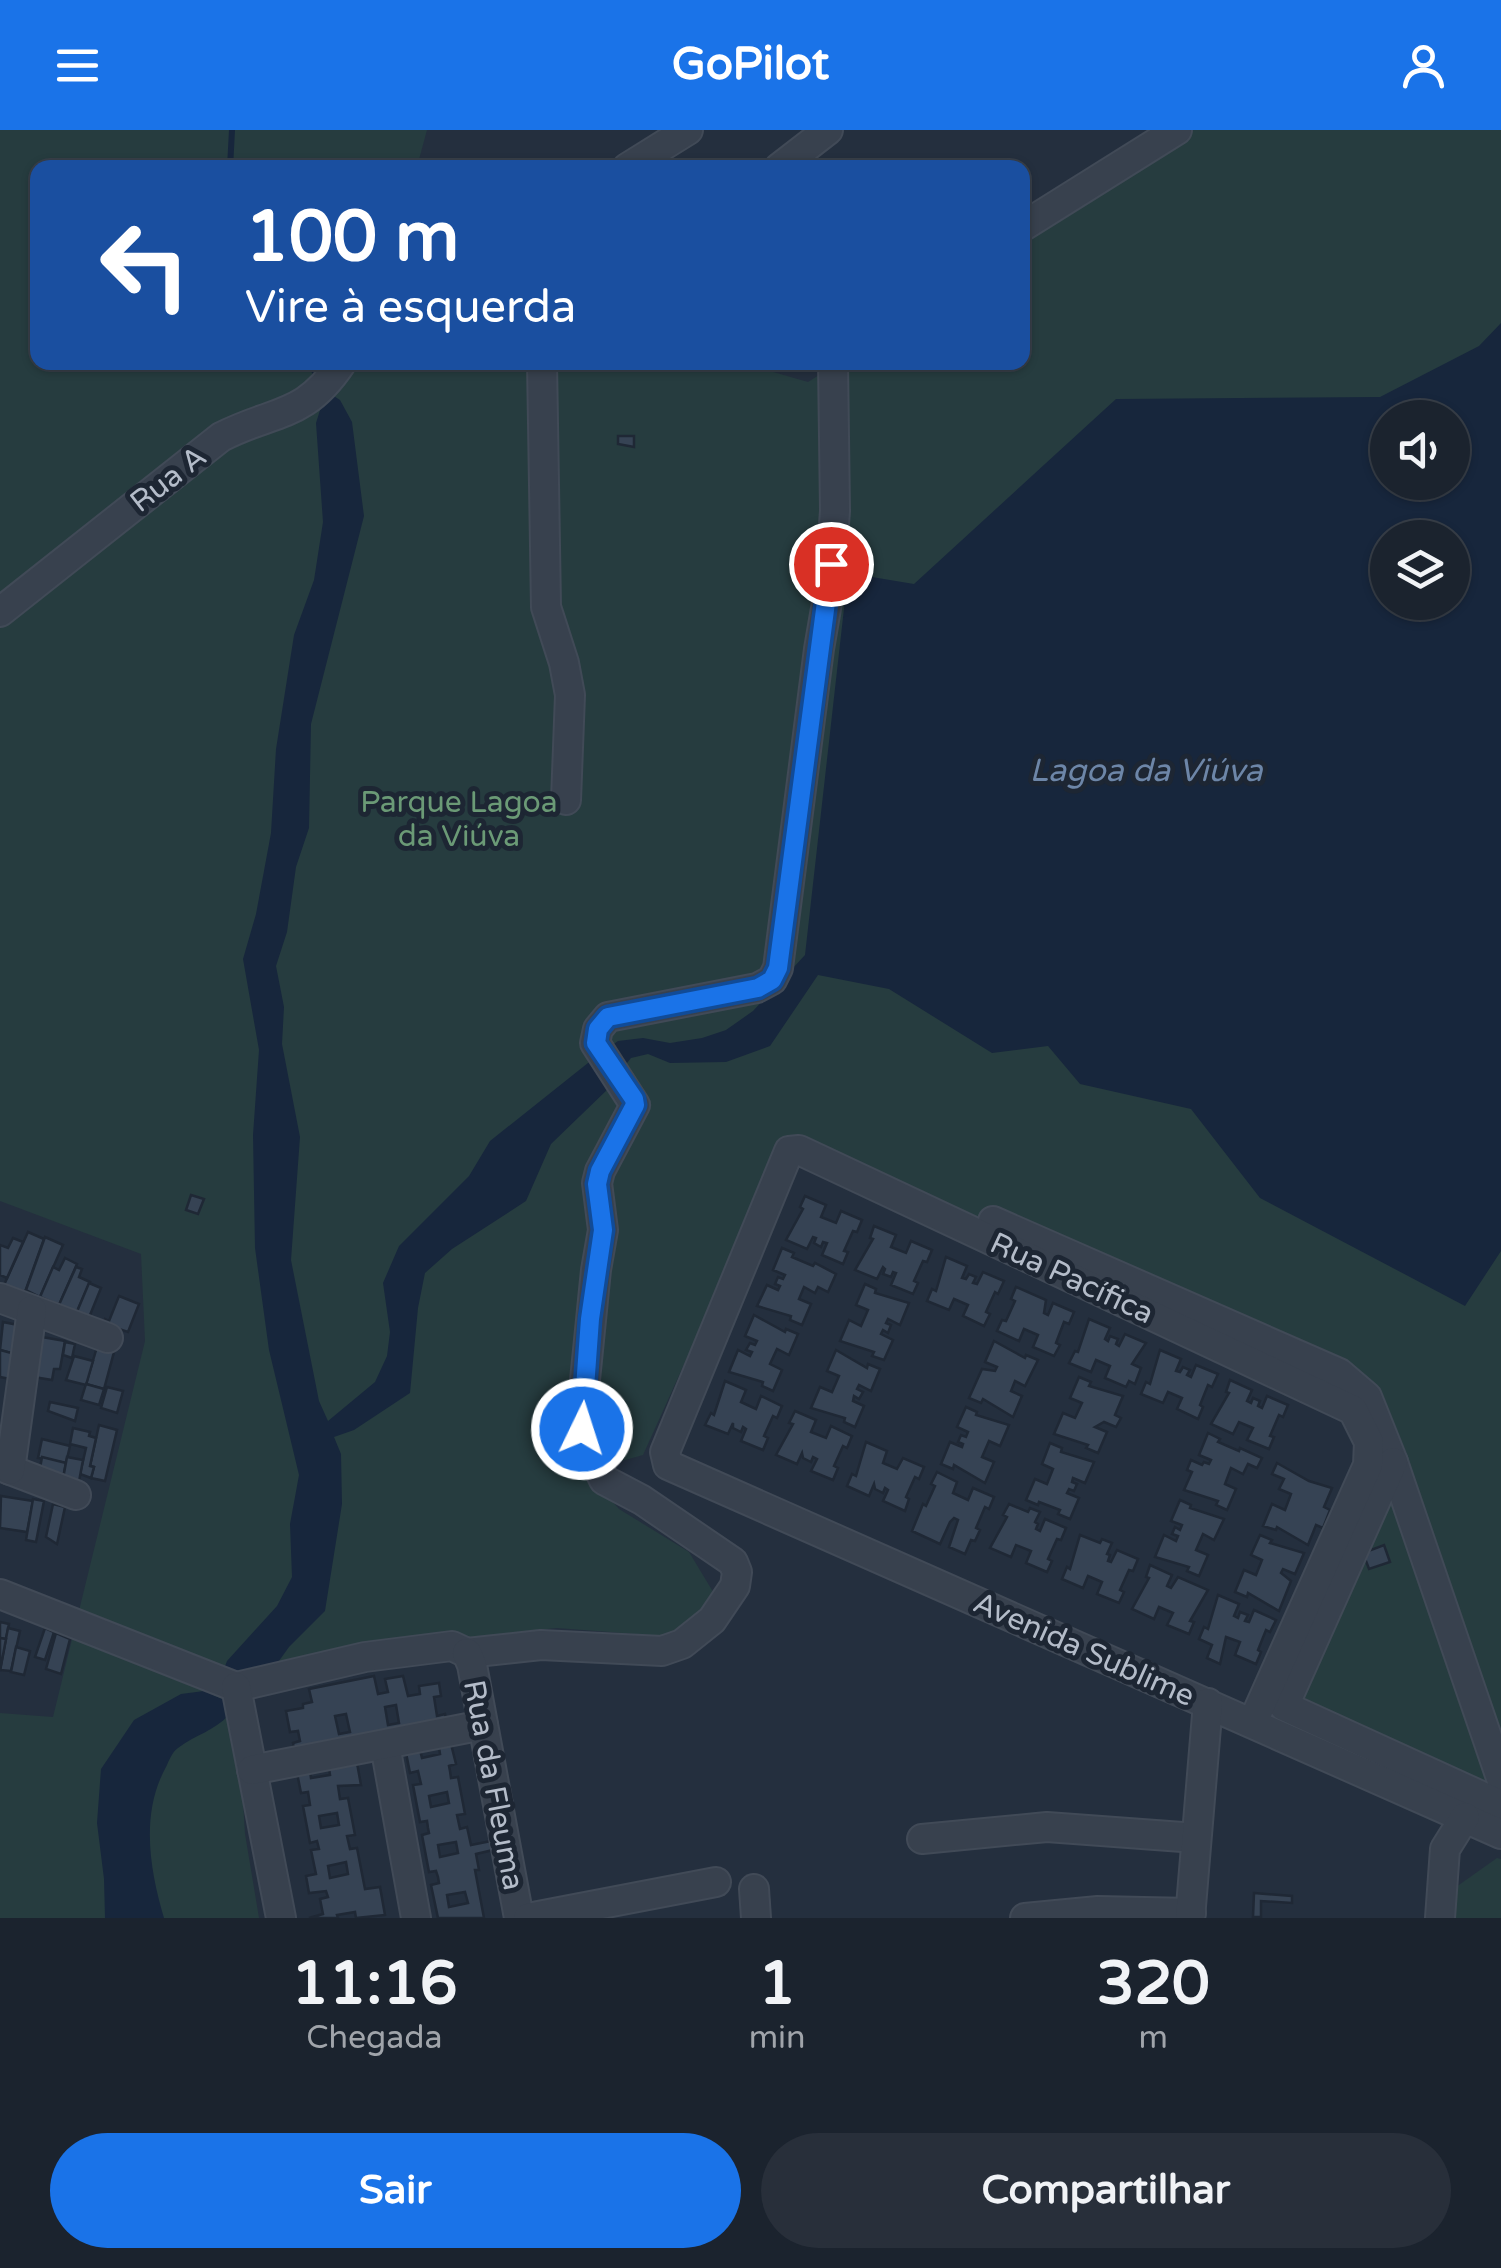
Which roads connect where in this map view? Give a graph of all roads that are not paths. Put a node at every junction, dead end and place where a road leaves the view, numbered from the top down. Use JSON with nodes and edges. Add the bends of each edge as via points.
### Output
{"nodes":[{"id":1,"x":688,"y":130,"type":"edge"},
{"id":2,"x":828,"y":130,"type":"edge"},
{"id":3,"x":1178,"y":130,"type":"edge"},
{"id":4,"x":640,"y":160,"type":"edge"},
{"id":5,"x":789,"y":160,"type":"edge"},
{"id":6,"x":1030,"y":221,"type":"edge"},
{"id":7,"x":542,"y":370,"type":"edge"},
{"id":8,"x":833,"y":370,"type":"edge"},
{"id":9,"x":328,"y":381,"type":"edge"},
{"id":10,"x":0,"y":612,"type":"edge"},
{"id":11,"x":566,"y":800,"type":"dead end"},
{"id":12,"x":789,"y":1131,"type":"dead end"},
{"id":13,"x":0,"y":1298,"type":"edge"},
{"id":14,"x":32,"y":1310,"type":"junction"},
{"id":15,"x":108,"y":1338,"type":"dead end"},
{"id":16,"x":1393,"y":1462,"type":"junction"},
{"id":17,"x":668,"y":1465,"type":"joint"},
{"id":18,"x":5,"y":1468,"type":"edge"},
{"id":19,"x":76,"y":1495,"type":"dead end"},
{"id":20,"x":0,"y":1594,"type":"edge"},
{"id":21,"x":467,"y":1653,"type":"junction"},
{"id":22,"x":236,"y":1687,"type":"junction"},
{"id":23,"x":1208,"y":1703,"type":"junction"},
{"id":24,"x":1253,"y":1722,"type":"junction"},
{"id":25,"x":483,"y":1725,"type":"junction"},
{"id":26,"x":376,"y":1746,"type":"junction"},
{"id":27,"x":252,"y":1770,"type":"junction"},
{"id":28,"x":1501,"y":1778,"type":"edge"},
{"id":29,"x":1501,"y":1805,"type":"edge"},
{"id":30,"x":1465,"y":1817,"type":"junction"},
{"id":31,"x":1501,"y":1834,"type":"edge"},
{"id":32,"x":922,"y":1838,"type":"dead end"},
{"id":33,"x":1196,"y":1838,"type":"junction"},
{"id":34,"x":716,"y":1882,"type":"dead end"},
{"id":35,"x":754,"y":1889,"type":"dead end"},
{"id":36,"x":1190,"y":1916,"type":"edge"},
{"id":37,"x":282,"y":1918,"type":"edge"},
{"id":38,"x":398,"y":1918,"type":"edge"},
{"id":39,"x":416,"y":1918,"type":"edge"},
{"id":40,"x":519,"y":1918,"type":"edge"},
{"id":41,"x":528,"y":1918,"type":"edge"},
{"id":42,"x":756,"y":1918,"type":"edge"},
{"id":43,"x":1025,"y":1918,"type":"edge"},
{"id":44,"x":1440,"y":1918,"type":"edge"}],
"edges":[{"from":1,"to":4,"type":"street"},
{"from":2,"to":5,"type":"street"},
{"from":3,"to":6,"type":"street"},
{"from":7,"to":11,"type":"street","via":[[546,607],[570,695]]},
{"from":8,"to":21,"type":"street","via":[[829,591],[778,968],[758,988],[608,1017],[595,1036],[635,1105],[597,1184],[603,1230],[584,1438],[604,1480],[733,1562],[735,1586],[695,1636],[662,1650],[541,1645]]},
{"from":9,"to":10,"type":"street","name":"Rua A","via":[[296,409],[221,437]]},
{"from":12,"to":16,"type":"street","via":[[1339,1373],[1367,1398]]},
{"from":13,"to":14,"type":"street"},
{"from":14,"to":15,"type":"street"},
{"from":14,"to":18,"type":"street"},
{"from":16,"to":28,"type":"street"},
{"from":16,"to":29,"type":"street","via":[[1284,1706]]},
{"from":17,"to":23,"type":"street","name":"Avenida Sublime"},
{"from":17,"to":24,"type":"street","name":"Rua Pacífica","via":[[665,1452],[785,1155],[798,1150],[1353,1410],[1369,1442],[1368,1465]]},
{"from":18,"to":19,"type":"street"},
{"from":20,"to":22,"type":"street"},
{"from":21,"to":22,"type":"street","via":[[452,1646],[365,1656]]},
{"from":21,"to":25,"type":"street","name":"Rua da Fleuma"},
{"from":22,"to":27,"type":"street"},
{"from":23,"to":24,"type":"street","name":"Avenida Sublime"},
{"from":23,"to":33,"type":"street"},
{"from":24,"to":30,"type":"street","name":"Avenida Sublime"},
{"from":25,"to":26,"type":"street"},
{"from":25,"to":40,"type":"street","name":"Rua da Fleuma"},
{"from":26,"to":27,"type":"street"},
{"from":26,"to":38,"type":"street"},
{"from":26,"to":39,"type":"street"},
{"from":27,"to":37,"type":"street"},
{"from":30,"to":31,"type":"street","name":"Avenida Sublime"},
{"from":30,"to":44,"type":"street","via":[[1444,1849]]},
{"from":32,"to":33,"type":"street","via":[[1047,1826]]},
{"from":33,"to":36,"type":"street"},
{"from":34,"to":41,"type":"street"},
{"from":35,"to":42,"type":"street"},
{"from":36,"to":43,"type":"street","via":[[1098,1911]]}]}
